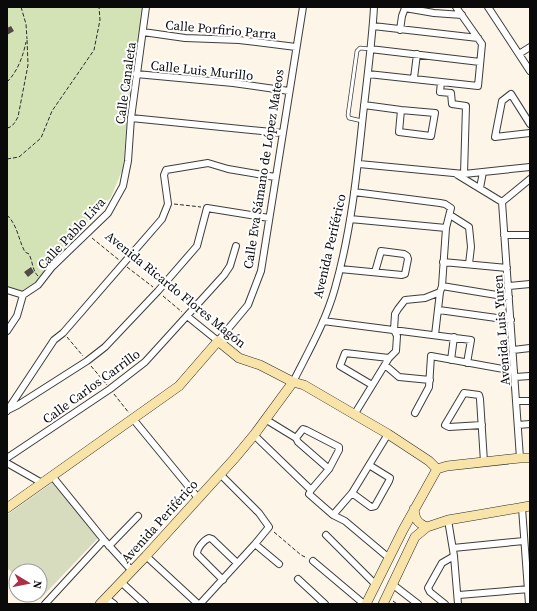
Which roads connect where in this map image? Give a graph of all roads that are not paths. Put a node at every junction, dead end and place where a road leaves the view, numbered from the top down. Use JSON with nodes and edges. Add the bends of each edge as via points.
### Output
{"nodes":[{"id":1,"x":146,"y":7,"type":"edge"},
{"id":2,"x":303,"y":7,"type":"edge"},
{"id":3,"x":374,"y":7,"type":"edge"},
{"id":4,"x":456,"y":7,"type":"edge"},
{"id":5,"x":488,"y":7,"type":"edge"},
{"id":6,"x":406,"y":8,"type":"edge"},
{"id":7,"x":462,"y":15,"type":"junction"},
{"id":8,"x":373,"y":26,"type":"junction"},
{"id":9,"x":400,"y":30,"type":"junction"},
{"id":10,"x":143,"y":32,"type":"junction"},
{"id":11,"x":478,"y":38,"type":"junction"},
{"id":12,"x":296,"y":47,"type":"junction"},
{"id":13,"x":530,"y":47,"type":"edge"},
{"id":14,"x":370,"y":49,"type":"junction"},
{"id":15,"x":418,"y":54,"type":"junction"},
{"id":16,"x":519,"y":54,"type":"junction"},
{"id":17,"x":480,"y":62,"type":"junction"},
{"id":18,"x":530,"y":72,"type":"edge"},
{"id":19,"x":136,"y":74,"type":"junction"},
{"id":20,"x":368,"y":74,"type":"junction"},
{"id":21,"x":414,"y":78,"type":"junction"},
{"id":22,"x":441,"y":82,"type":"junction"},
{"id":23,"x":289,"y":91,"type":"junction"},
{"id":24,"x":364,"y":105,"type":"junction"},
{"id":25,"x":401,"y":110,"type":"junction"},
{"id":26,"x":131,"y":118,"type":"junction"},
{"id":27,"x":362,"y":121,"type":"junction"},
{"id":28,"x":530,"y":124,"type":"edge"},
{"id":29,"x":282,"y":133,"type":"junction"},
{"id":30,"x":530,"y":133,"type":"edge"},
{"id":31,"x":128,"y":161,"type":"joint"},
{"id":32,"x":358,"y":164,"type":"junction"},
{"id":33,"x":527,"y":167,"type":"edge"},
{"id":34,"x":483,"y":172,"type":"junction"},
{"id":35,"x":455,"y":174,"type":"junction"},
{"id":36,"x":464,"y":174,"type":"junction"},
{"id":37,"x":275,"y":178,"type":"junction"},
{"id":38,"x":529,"y":180,"type":"edge"},
{"id":39,"x":480,"y":188,"type":"junction"},
{"id":40,"x":354,"y":192,"type":"junction"},
{"id":41,"x":502,"y":202,"type":"junction"},
{"id":42,"x":450,"y":215,"type":"junction"},
{"id":43,"x":269,"y":218,"type":"junction"},
{"id":44,"x":350,"y":219,"type":"junction"},
{"id":45,"x":446,"y":228,"type":"junction"},
{"id":46,"x":504,"y":235,"type":"junction"},
{"id":47,"x":530,"y":235,"type":"edge"},
{"id":48,"x":236,"y":246,"type":"dead end"},
{"id":49,"x":443,"y":262,"type":"junction"},
{"id":50,"x":469,"y":264,"type":"junction"},
{"id":51,"x":507,"y":268,"type":"junction"},
{"id":52,"x":340,"y":269,"type":"junction"},
{"id":53,"x":375,"y":272,"type":"junction"},
{"id":54,"x":530,"y":284,"type":"edge"},
{"id":55,"x":509,"y":286,"type":"junction"},
{"id":56,"x":441,"y":289,"type":"junction"},
{"id":57,"x":7,"y":290,"type":"edge"},
{"id":58,"x":23,"y":295,"type":"junction"},
{"id":59,"x":509,"y":297,"type":"junction"},
{"id":60,"x":439,"y":310,"type":"junction"},
{"id":61,"x":187,"y":316,"type":"junction"},
{"id":62,"x":511,"y":320,"type":"junction"},
{"id":63,"x":323,"y":321,"type":"junction"},
{"id":64,"x":394,"y":330,"type":"junction"},
{"id":65,"x":7,"y":331,"type":"edge"},
{"id":66,"x":435,"y":335,"type":"junction"},
{"id":67,"x":454,"y":337,"type":"junction"},
{"id":68,"x":218,"y":341,"type":"junction"},
{"id":69,"x":530,"y":348,"type":"edge"},
{"id":70,"x":513,"y":350,"type":"junction"},
{"id":71,"x":389,"y":358,"type":"junction"},
{"id":72,"x":451,"y":360,"type":"junction"},
{"id":73,"x":468,"y":363,"type":"junction"},
{"id":74,"x":385,"y":365,"type":"junction"},
{"id":75,"x":514,"y":374,"type":"junction"},
{"id":76,"x":530,"y":376,"type":"edge"},
{"id":77,"x":430,"y":380,"type":"junction"},
{"id":78,"x":293,"y":382,"type":"junction"},
{"id":79,"x":372,"y":385,"type":"junction"},
{"id":80,"x":516,"y":401,"type":"junction"},
{"id":81,"x":530,"y":401,"type":"edge"},
{"id":82,"x":7,"y":410,"type":"edge"},
{"id":83,"x":415,"y":413,"type":"dead end"},
{"id":84,"x":354,"y":416,"type":"junction"},
{"id":85,"x":133,"y":419,"type":"junction"},
{"id":86,"x":265,"y":419,"type":"junction"},
{"id":87,"x":530,"y":424,"type":"edge"},
{"id":88,"x":482,"y":425,"type":"junction"},
{"id":89,"x":518,"y":425,"type":"junction"},
{"id":90,"x":388,"y":434,"type":"junction"},
{"id":91,"x":254,"y":435,"type":"junction"},
{"id":92,"x":296,"y":438,"type":"junction"},
{"id":93,"x":7,"y":458,"type":"edge"},
{"id":94,"x":520,"y":458,"type":"junction"},
{"id":95,"x":530,"y":458,"type":"edge"},
{"id":96,"x":484,"y":462,"type":"junction"},
{"id":97,"x":7,"y":463,"type":"edge"},
{"id":98,"x":370,"y":464,"type":"junction"},
{"id":99,"x":329,"y":469,"type":"junction"},
{"id":100,"x":437,"y":469,"type":"junction"},
{"id":101,"x":220,"y":474,"type":"junction"},
{"id":102,"x":52,"y":476,"type":"junction"},
{"id":103,"x":42,"y":483,"type":"junction"},
{"id":104,"x":311,"y":490,"type":"junction"},
{"id":105,"x":352,"y":493,"type":"junction"},
{"id":106,"x":198,"y":498,"type":"junction"},
{"id":107,"x":526,"y":507,"type":"edge"},
{"id":108,"x":7,"y":508,"type":"edge"},
{"id":109,"x":414,"y":509,"type":"junction"},
{"id":110,"x":333,"y":515,"type":"junction"},
{"id":111,"x":138,"y":516,"type":"dead end"},
{"id":112,"x":448,"y":520,"type":"junction"},
{"id":113,"x":427,"y":527,"type":"junction"},
{"id":114,"x":403,"y":530,"type":"junction"},
{"id":115,"x":326,"y":536,"type":"dead end"},
{"id":116,"x":415,"y":537,"type":"junction"},
{"id":117,"x":104,"y":540,"type":"junction"},
{"id":118,"x":524,"y":541,"type":"junction"},
{"id":119,"x":255,"y":544,"type":"junction"},
{"id":120,"x":109,"y":546,"type":"junction"},
{"id":121,"x":453,"y":548,"type":"junction"},
{"id":122,"x":146,"y":556,"type":"junction"},
{"id":123,"x":454,"y":556,"type":"junction"},
{"id":124,"x":389,"y":558,"type":"junction"},
{"id":125,"x":528,"y":558,"type":"edge"},
{"id":126,"x":312,"y":561,"type":"road end"},
{"id":127,"x":237,"y":564,"type":"junction"},
{"id":128,"x":279,"y":564,"type":"dead end"},
{"id":129,"x":132,"y":571,"type":"junction"},
{"id":130,"x":298,"y":579,"type":"dead end"},
{"id":131,"x":223,"y":580,"type":"junction"},
{"id":132,"x":121,"y":582,"type":"junction"},
{"id":133,"x":392,"y":584,"type":"junction"},
{"id":134,"x":376,"y":585,"type":"junction"},
{"id":135,"x":529,"y":589,"type":"edge"},
{"id":136,"x":458,"y":595,"type":"junction"},
{"id":137,"x":103,"y":601,"type":"edge"},
{"id":138,"x":45,"y":604,"type":"edge"},
{"id":139,"x":114,"y":604,"type":"edge"},
{"id":140,"x":145,"y":604,"type":"edge"},
{"id":141,"x":199,"y":604,"type":"edge"},
{"id":142,"x":325,"y":604,"type":"edge"},
{"id":143,"x":365,"y":604,"type":"edge"},
{"id":144,"x":383,"y":604,"type":"edge"},
{"id":145,"x":418,"y":604,"type":"edge"},
{"id":146,"x":445,"y":604,"type":"edge"},
{"id":147,"x":458,"y":604,"type":"edge"},
{"id":148,"x":529,"y":604,"type":"edge"}],
"edges":[{"from":1,"to":10,"type":"street","name":"Calle Canaleta"},
{"from":2,"to":12,"type":"street","name":"Calle Eva Sámano de López Mateos"},
{"from":3,"to":8,"type":"street","name":"Avenida Periférico"},
{"from":4,"to":7,"type":"street"},
{"from":5,"to":16,"type":"street"},
{"from":6,"to":7,"type":"street"},
{"from":6,"to":9,"type":"street"},
{"from":7,"to":11,"type":"street"},
{"from":8,"to":9,"type":"street"},
{"from":8,"to":14,"type":"street","name":"Avenida Periférico"},
{"from":9,"to":11,"type":"street"},
{"from":10,"to":12,"type":"street","name":"Calle Porfirio Parra"},
{"from":10,"to":19,"type":"street","name":"Calle Canaleta"},
{"from":11,"to":17,"type":"street","via":[[482,44]]},
{"from":12,"to":23,"type":"street","name":"Calle Eva Sámano de López Mateos"},
{"from":13,"to":16,"type":"street"},
{"from":14,"to":15,"type":"street"},
{"from":14,"to":20,"type":"street","name":"Avenida Periférico"},
{"from":14,"to":27,"type":"lane","via":[[360,48],[357,51],[348,115],[352,120]]},
{"from":15,"to":17,"type":"street"},
{"from":15,"to":21,"type":"street"},
{"from":16,"to":18,"type":"street"},
{"from":17,"to":22,"type":"street","via":[[478,86]]},
{"from":19,"to":23,"type":"street","name":"Calle Luis Murillo"},
{"from":19,"to":26,"type":"street","name":"Calle Canaleta"},
{"from":20,"to":21,"type":"street"},
{"from":20,"to":24,"type":"street","name":"Avenida Periférico"},
{"from":21,"to":22,"type":"street"},
{"from":22,"to":36,"type":"street","via":[[440,92],[451,93],[452,104],[466,106]]},
{"from":23,"to":29,"type":"street","name":"Calle Eva Sámano de López Mateos"},
{"from":24,"to":25,"type":"street"},
{"from":24,"to":27,"type":"street","name":"Avenida Periférico"},
{"from":25,"to":25,"type":"street","via":[[435,113],[431,136],[399,132]]},
{"from":26,"to":29,"type":"street"},
{"from":26,"to":31,"type":"street","name":"Calle Canaleta"},
{"from":27,"to":32,"type":"street","name":"Avenida Periférico"},
{"from":28,"to":30,"type":"street","via":[[511,94],[502,101],[495,137]]},
{"from":29,"to":37,"type":"street","name":"Calle Eva Sámano de López Mateos"},
{"from":31,"to":58,"type":"street","name":"Calle Pablo Liva","via":[[123,186],[108,213],[52,267],[38,285]]},
{"from":32,"to":35,"type":"street"},
{"from":32,"to":40,"type":"street","name":"Avenida Periférico"},
{"from":33,"to":34,"type":"street"},
{"from":33,"to":38,"type":"street"},
{"from":34,"to":36,"type":"street"},
{"from":34,"to":39,"type":"street"},
{"from":35,"to":36,"type":"street"},
{"from":35,"to":39,"type":"street"},
{"from":37,"to":43,"type":"street","name":"Calle Eva Sámano de López Mateos"},
{"from":37,"to":82,"type":"street","via":[[208,163],[166,170],[164,175],[168,204],[162,218],[142,244],[54,340]]},
{"from":38,"to":41,"type":"street"},
{"from":39,"to":41,"type":"street"},
{"from":40,"to":42,"type":"street","via":[[440,203],[451,208]]},
{"from":40,"to":44,"type":"street","name":"Avenida Periférico"},
{"from":41,"to":46,"type":"street","name":"Avenida Luis Yuren"},
{"from":42,"to":45,"type":"street"},
{"from":42,"to":50,"type":"street","via":[[468,226]]},
{"from":43,"to":68,"type":"street","name":"Calle Eva Sámano de López Mateos","via":[[261,271],[248,305]]},
{"from":43,"to":82,"type":"street","via":[[207,208],[198,246],[105,347],[88,361]]},
{"from":44,"to":45,"type":"street"},
{"from":44,"to":52,"type":"street","name":"Avenida Periférico"},
{"from":45,"to":49,"type":"street"},
{"from":46,"to":47,"type":"street"},
{"from":46,"to":51,"type":"street","name":"Avenida Luis Yuren"},
{"from":48,"to":61,"type":"street","name":"Calle Carlos Carrillo","via":[[230,266]]},
{"from":49,"to":50,"type":"street"},
{"from":49,"to":56,"type":"street"},
{"from":50,"to":51,"type":"street"},
{"from":51,"to":55,"type":"street","name":"Avenida Luis Yuren"},
{"from":52,"to":53,"type":"street"},
{"from":52,"to":63,"type":"street","name":"Avenida Periférico"},
{"from":53,"to":53,"type":"street","via":[[405,274],[407,256],[380,251]]},
{"from":54,"to":55,"type":"street"},
{"from":55,"to":59,"type":"street","name":"Avenida Luis Yuren"},
{"from":56,"to":59,"type":"street"},
{"from":56,"to":60,"type":"street"},
{"from":56,"to":64,"type":"street","via":[[425,298],[405,300],[395,314]]},
{"from":57,"to":58,"type":"street"},
{"from":58,"to":65,"type":"street","via":[[17,316]]},
{"from":59,"to":62,"type":"street","name":"Avenida Luis Yuren"},
{"from":60,"to":62,"type":"street"},
{"from":60,"to":66,"type":"street"},
{"from":61,"to":68,"type":"street","name":"Avenida Ricardo Flores Magón"},
{"from":61,"to":93,"type":"street","name":"Calle Carlos Carrillo","via":[[145,362],[110,389]]},
{"from":62,"to":70,"type":"street","name":"Avenida Luis Yuren"},
{"from":63,"to":64,"type":"street"},
{"from":63,"to":78,"type":"street","name":"Avenida Periférico"},
{"from":64,"to":66,"type":"street"},
{"from":64,"to":71,"type":"street","via":[[397,336],[396,351]]},
{"from":66,"to":67,"type":"street"},
{"from":67,"to":72,"type":"street"},
{"from":67,"to":73,"type":"street","via":[[471,340]]},
{"from":68,"to":78,"type":"street","name":"Avenida Ricardo Flores Magón","via":[[239,358],[260,365]]},
{"from":68,"to":85,"type":"street","name":"Calle Eva Sámano de López Mateos","via":[[179,386]]},
{"from":69,"to":70,"type":"street"},
{"from":70,"to":75,"type":"street","name":"Avenida Luis Yuren"},
{"from":71,"to":74,"type":"street"},
{"from":71,"to":79,"type":"street","via":[[345,354],[340,366]]},
{"from":72,"to":73,"type":"street"},
{"from":72,"to":77,"type":"street","via":[[431,356]]},
{"from":73,"to":75,"type":"street"},
{"from":74,"to":77,"type":"street","via":[[399,377]]},
{"from":74,"to":79,"type":"street"},
{"from":75,"to":76,"type":"street"},
{"from":75,"to":80,"type":"street","name":"Avenida Luis Yuren"},
{"from":77,"to":83,"type":"street"},
{"from":78,"to":84,"type":"street","name":"Avenida Ricardo Flores Magón","via":[[304,385]]},
{"from":78,"to":86,"type":"street","name":"Avenida Periférico"},
{"from":79,"to":84,"type":"street"},
{"from":80,"to":81,"type":"street"},
{"from":80,"to":89,"type":"street","name":"Avenida Luis Yuren"},
{"from":84,"to":90,"type":"street","name":"Avenida Ricardo Flores Magón"},
{"from":85,"to":102,"type":"street","name":"Calle Eva Sámano de López Mateos"},
{"from":85,"to":106,"type":"street"},
{"from":86,"to":91,"type":"street","name":"Avenida Periférico"},
{"from":86,"to":92,"type":"street"},
{"from":87,"to":89,"type":"street"},
{"from":88,"to":88,"type":"street","via":[[480,397],[464,393],[445,425]]},
{"from":88,"to":96,"type":"street"},
{"from":89,"to":94,"type":"street","name":"Avenida Luis Yuren"},
{"from":90,"to":98,"type":"street"},
{"from":90,"to":100,"type":"street","name":"Avenida Ricardo Flores Magón","via":[[430,461]]},
{"from":91,"to":101,"type":"street","name":"Avenida Periférico"},
{"from":91,"to":104,"type":"street"},
{"from":92,"to":99,"type":"street"},
{"from":92,"to":99,"type":"street","via":[[303,429],[337,446],[339,450]]},
{"from":94,"to":95,"type":"street"},
{"from":94,"to":96,"type":"street"},
{"from":96,"to":100,"type":"street"},
{"from":97,"to":103,"type":"street"},
{"from":98,"to":105,"type":"street"},
{"from":98,"to":105,"type":"street","via":[[390,478],[375,506],[371,507]]},
{"from":99,"to":104,"type":"street"},
{"from":100,"to":109,"type":"street"},
{"from":101,"to":106,"type":"street","name":"Avenida Periférico"},
{"from":101,"to":119,"type":"street","via":[[259,513],[269,528]]},
{"from":102,"to":103,"type":"street","name":"Calle Eva Sámano de López Mateos"},
{"from":102,"to":117,"type":"street"},
{"from":103,"to":108,"type":"street","name":"Calle Eva Sámano de López Mateos"},
{"from":104,"to":110,"type":"street","via":[[309,494]]},
{"from":105,"to":110,"type":"street"},
{"from":106,"to":122,"type":"street","name":"Avenida Periférico"},
{"from":107,"to":112,"type":"street"},
{"from":107,"to":118,"type":"street"},
{"from":109,"to":113,"type":"street","via":[[417,521]]},
{"from":109,"to":114,"type":"street"},
{"from":110,"to":124,"type":"street","via":[[345,521]]},
{"from":111,"to":120,"type":"street"},
{"from":112,"to":113,"type":"street"},
{"from":112,"to":121,"type":"street"},
{"from":113,"to":116,"type":"street"},
{"from":114,"to":116,"type":"street","via":[[413,530]]},
{"from":114,"to":124,"type":"street"},
{"from":115,"to":134,"type":"street"},
{"from":116,"to":133,"type":"street"},
{"from":117,"to":120,"type":"street"},
{"from":117,"to":138,"type":"street"},
{"from":118,"to":121,"type":"street"},
{"from":118,"to":125,"type":"street"},
{"from":119,"to":127,"type":"street"},
{"from":119,"to":128,"type":"street"},
{"from":120,"to":129,"type":"street"},
{"from":121,"to":123,"type":"street"},
{"from":122,"to":129,"type":"street","name":"Avenida Periférico"},
{"from":122,"to":141,"type":"street"},
{"from":123,"to":136,"type":"street"},
{"from":123,"to":146,"type":"street","via":[[442,563],[428,588]]},
{"from":124,"to":134,"type":"street"},
{"from":125,"to":135,"type":"street"},
{"from":126,"to":143,"type":"street"},
{"from":127,"to":131,"type":"street"},
{"from":127,"to":131,"type":"street","via":[[212,539],[206,539],[197,550],[197,554]]},
{"from":129,"to":132,"type":"street","name":"Avenida Periférico"},
{"from":130,"to":142,"type":"street"},
{"from":131,"to":141,"type":"street"},
{"from":132,"to":137,"type":"street","name":"Avenida Periférico"},
{"from":132,"to":140,"type":"street"},
{"from":133,"to":144,"type":"street"},
{"from":133,"to":145,"type":"street"},
{"from":134,"to":143,"type":"street"},
{"from":135,"to":136,"type":"street"},
{"from":135,"to":148,"type":"street"},
{"from":136,"to":147,"type":"street"},
{"from":137,"to":139,"type":"street"}]}
